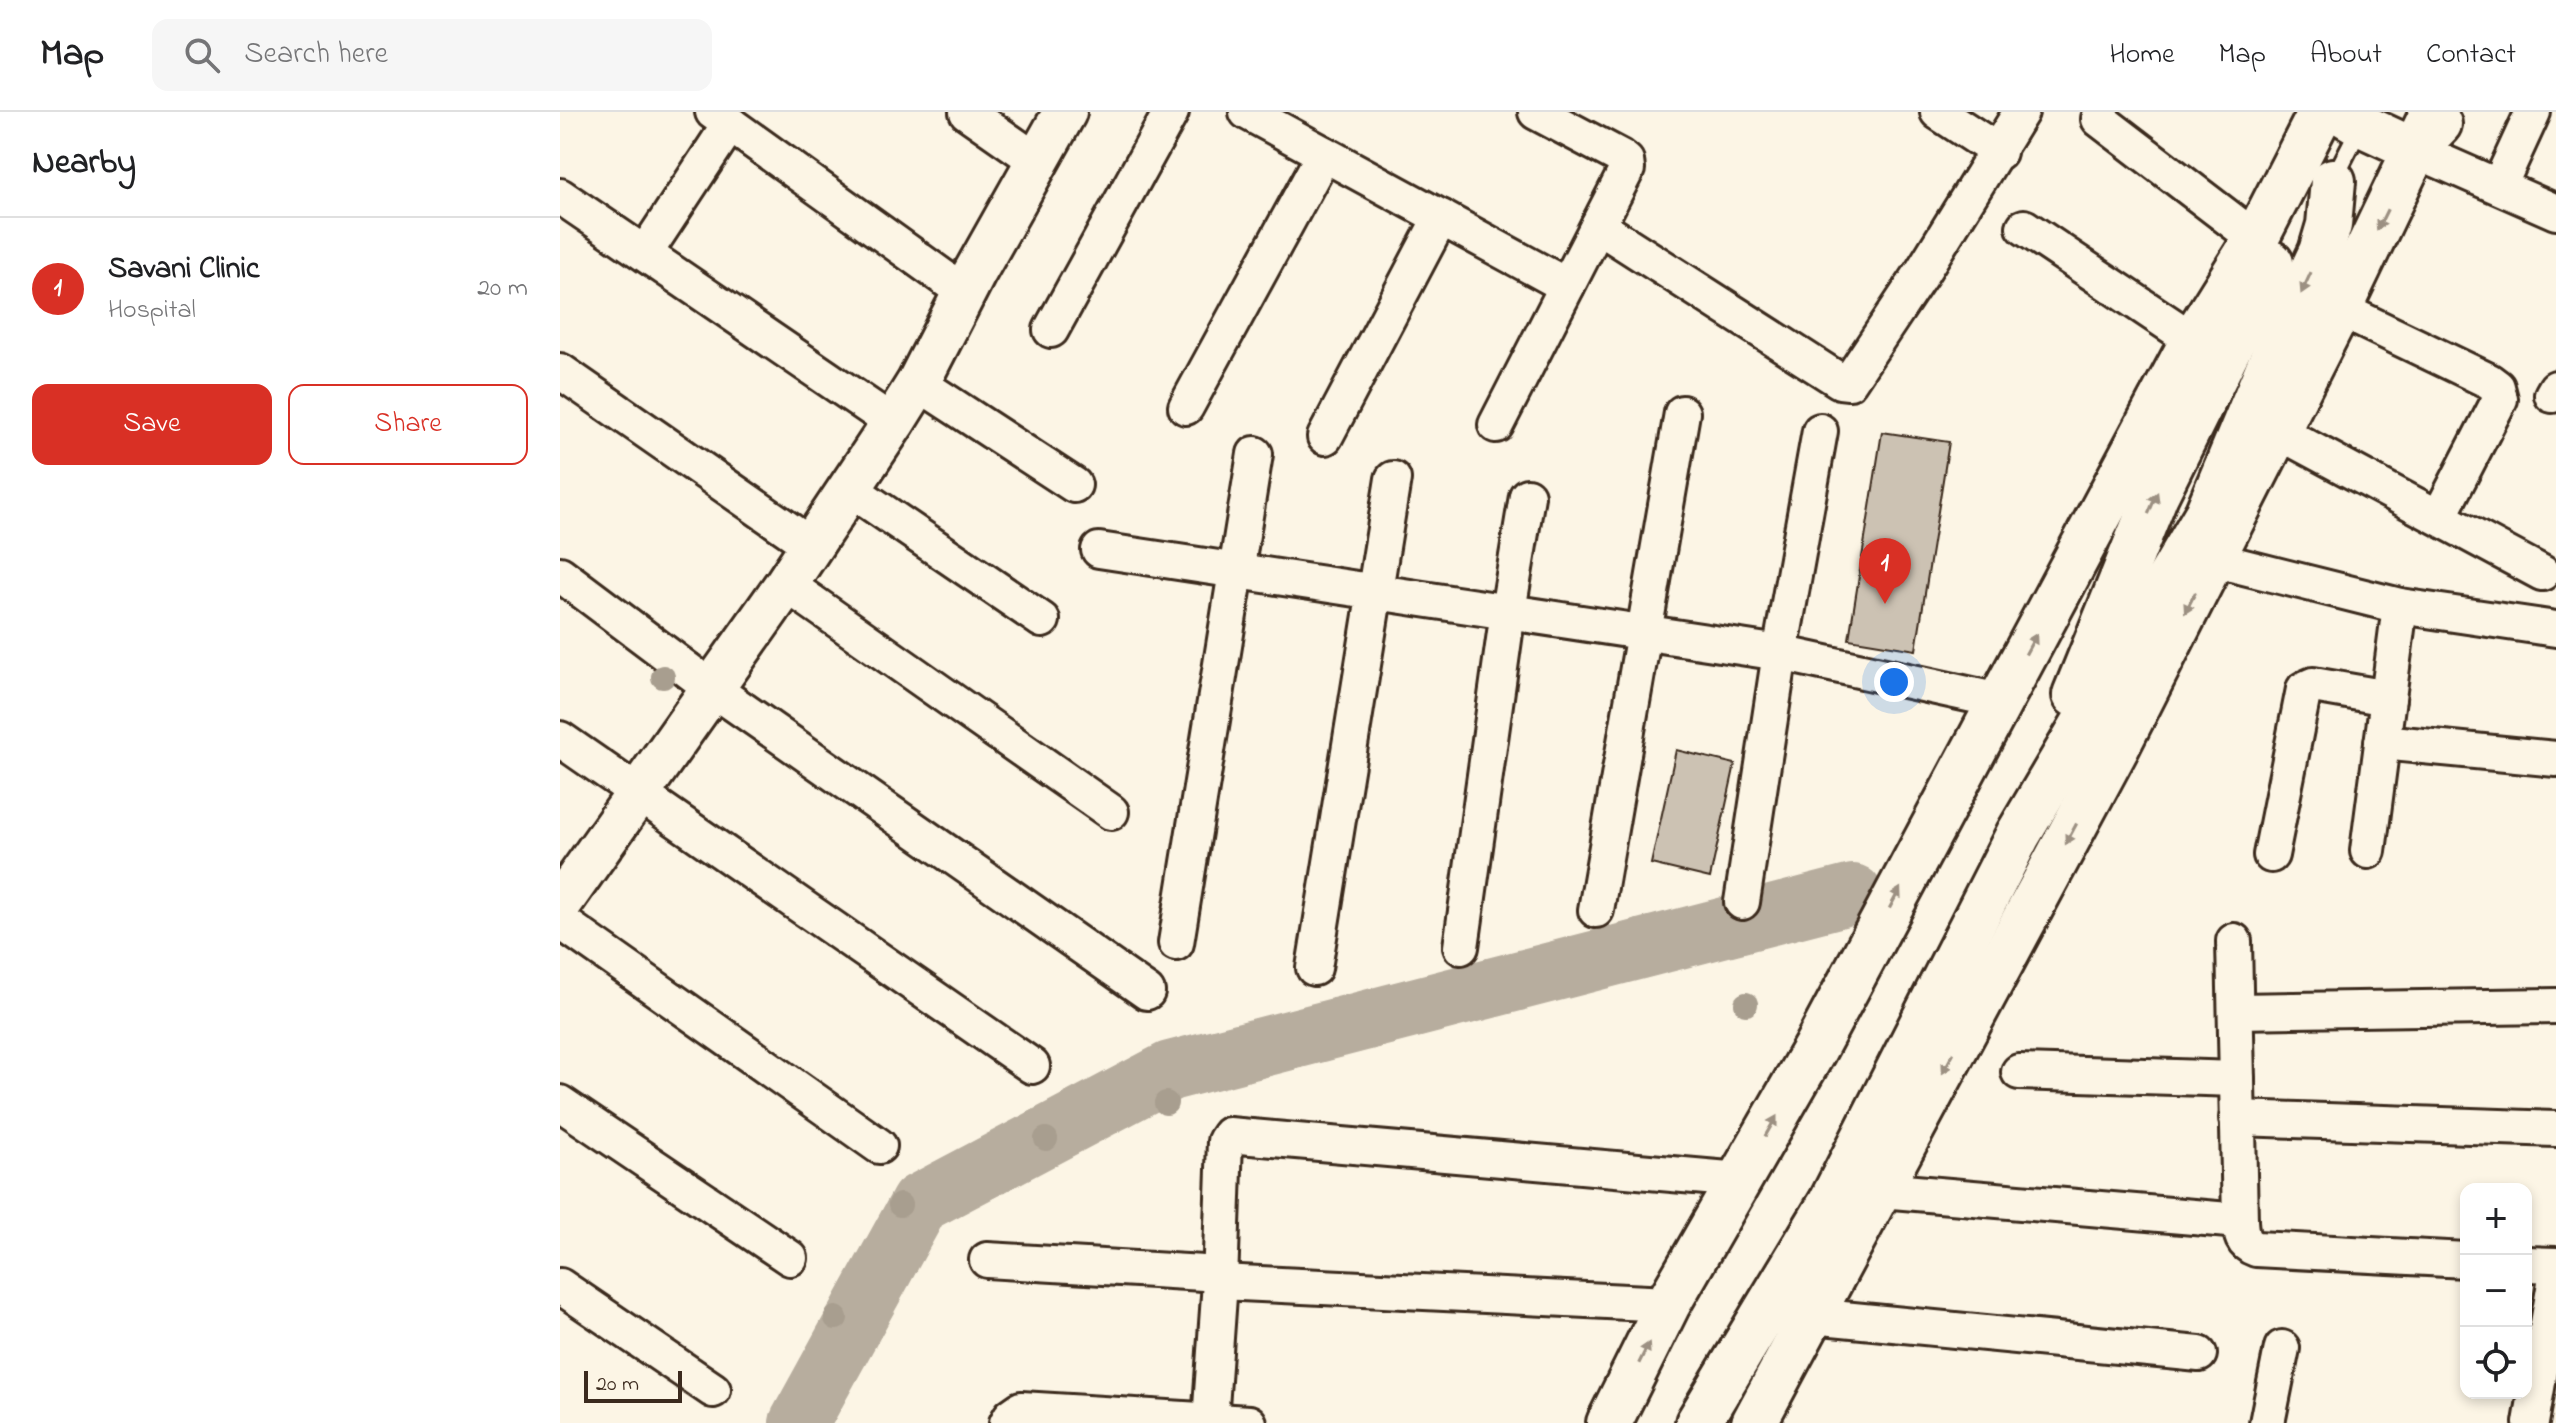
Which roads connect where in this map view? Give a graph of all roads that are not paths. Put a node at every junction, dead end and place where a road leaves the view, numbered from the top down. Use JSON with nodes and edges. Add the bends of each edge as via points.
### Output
{"nodes":[{"id":1,"x":967,"y":112,"type":"edge"},
{"id":2,"x":1065,"y":112,"type":"edge"},
{"id":3,"x":1171,"y":112,"type":"edge"},
{"id":4,"x":1247,"y":112,"type":"edge"},
{"id":5,"x":1536,"y":112,"type":"edge"},
{"id":6,"x":1938,"y":112,"type":"edge"},
{"id":7,"x":2021,"y":112,"type":"edge"},
{"id":8,"x":2452,"y":112,"type":"edge"},
{"id":9,"x":2533,"y":112,"type":"edge"},
{"id":10,"x":2347,"y":115,"type":"edge"},
{"id":11,"x":722,"y":118,"type":"edge"},
{"id":12,"x":2099,"y":119,"type":"dead end"},
{"id":13,"x":2424,"y":131,"type":"edge"},
{"id":14,"x":1999,"y":152,"type":"junction"},
{"id":15,"x":1324,"y":154,"type":"junction"},
{"id":16,"x":1037,"y":161,"type":"junction"},
{"id":17,"x":2333,"y":181,"type":"joint"},
{"id":18,"x":2499,"y":186,"type":"junction"},
{"id":19,"x":560,"y":196,"type":"edge"},
{"id":20,"x":2556,"y":212,"type":"edge"},
{"id":21,"x":1441,"y":217,"type":"junction"},
{"id":22,"x":1598,"y":226,"type":"junction"},
{"id":23,"x":2024,"y":227,"type":"dead end"},
{"id":24,"x":2256,"y":239,"type":"junction"},
{"id":25,"x":645,"y":253,"type":"junction"},
{"id":26,"x":1567,"y":286,"type":"junction"},
{"id":27,"x":965,"y":293,"type":"junction"},
{"id":28,"x":2339,"y":309,"type":"junction"},
{"id":29,"x":1051,"y":330,"type":"dead end"},
{"id":30,"x":2193,"y":340,"type":"junction"},
{"id":31,"x":560,"y":371,"type":"edge"},
{"id":32,"x":918,"y":383,"type":"junction"},
{"id":33,"x":1186,"y":407,"type":"dead end"},
{"id":34,"x":1682,"y":413,"type":"dead end"},
{"id":35,"x":893,"y":423,"type":"junction"},
{"id":36,"x":1496,"y":425,"type":"dead end"},
{"id":37,"x":1820,"y":431,"type":"dead end"},
{"id":38,"x":2277,"y":431,"type":"junction"},
{"id":39,"x":1325,"y":437,"type":"dead end"},
{"id":40,"x":1255,"y":454,"type":"dead end"},
{"id":41,"x":1393,"y":479,"type":"dead end"},
{"id":42,"x":1074,"y":485,"type":"dead end"},
{"id":43,"x":850,"y":489,"type":"junction"},
{"id":44,"x":1527,"y":496,"type":"dead end"},
{"id":45,"x":2439,"y":517,"type":"junction"},
{"id":46,"x":812,"y":546,"type":"junction"},
{"id":47,"x":1099,"y":550,"type":"dead end"},
{"id":48,"x":2212,"y":559,"type":"junction"},
{"id":49,"x":1236,"y":572,"type":"junction"},
{"id":50,"x":2542,"y":573,"type":"dead end"},
{"id":51,"x":560,"y":574,"type":"edge"},
{"id":52,"x":786,"y":584,"type":"junction"},
{"id":53,"x":1375,"y":592,"type":"junction"},
{"id":54,"x":2400,"y":606,"type":"junction"},
{"id":55,"x":1508,"y":611,"type":"junction"},
{"id":56,"x":1042,"y":620,"type":"dead end"},
{"id":57,"x":2556,"y":629,"type":"edge"},
{"id":58,"x":1645,"y":631,"type":"junction"},
{"id":59,"x":1780,"y":653,"type":"junction"},
{"id":60,"x":713,"y":689,"type":"junction"},
{"id":61,"x":2388,"y":698,"type":"junction"},
{"id":62,"x":2000,"y":701,"type":"junction"},
{"id":63,"x":560,"y":739,"type":"edge"},
{"id":64,"x":2382,"y":742,"type":"junction"},
{"id":65,"x":2556,"y":759,"type":"edge"},
{"id":66,"x":638,"y":791,"type":"junction"},
{"id":67,"x":1111,"y":812,"type":"dead end"},
{"id":68,"x":2368,"y":851,"type":"dead end"},
{"id":69,"x":2271,"y":855,"type":"dead end"},
{"id":70,"x":1742,"y":902,"type":"dead end"},
{"id":71,"x":560,"y":904,"type":"edge"},
{"id":72,"x":1596,"y":910,"type":"dead end"},
{"id":73,"x":560,"y":921,"type":"edge"},
{"id":74,"x":2234,"y":941,"type":"dead end"},
{"id":75,"x":1176,"y":943,"type":"dead end"},
{"id":76,"x":1461,"y":947,"type":"dead end"},
{"id":77,"x":1314,"y":968,"type":"dead end"},
{"id":78,"x":1147,"y":992,"type":"dead end"},
{"id":79,"x":2556,"y":1006,"type":"edge"},
{"id":80,"x":2236,"y":1011,"type":"junction"},
{"id":81,"x":1032,"y":1066,"type":"dead end"},
{"id":82,"x":2019,"y":1072,"type":"dead end"},
{"id":83,"x":2237,"y":1079,"type":"junction"},
{"id":84,"x":560,"y":1103,"type":"edge"},
{"id":85,"x":2237,"y":1118,"type":"junction"},
{"id":86,"x":2556,"y":1129,"type":"edge"},
{"id":87,"x":879,"y":1146,"type":"dead end"},
{"id":88,"x":1740,"y":1180,"type":"junction"},
{"id":89,"x":1881,"y":1190,"type":"junction"},
{"id":90,"x":2240,"y":1221,"type":"junction"},
{"id":91,"x":790,"y":1258,"type":"dead end"},
{"id":92,"x":987,"y":1260,"type":"dead end"},
{"id":93,"x":2460,"y":1260,"type":"edge"},
{"id":94,"x":2532,"y":1264,"type":"edge"},
{"id":95,"x":2556,"y":1265,"type":"edge"},
{"id":96,"x":2556,"y":1277,"type":"edge"},
{"id":97,"x":1220,"y":1278,"type":"junction"},
{"id":98,"x":560,"y":1286,"type":"edge"},
{"id":99,"x":1668,"y":1304,"type":"junction"},
{"id":100,"x":1812,"y":1316,"type":"junction"},
{"id":101,"x":2282,"y":1348,"type":"dead end"},
{"id":102,"x":2199,"y":1354,"type":"dead end"},
{"id":103,"x":2548,"y":1377,"type":"edge"},
{"id":104,"x":713,"y":1390,"type":"dead end"},
{"id":105,"x":1210,"y":1421,"type":"junction"},
{"id":106,"x":1007,"y":1423,"type":"edge"},
{"id":107,"x":1249,"y":1423,"type":"edge"},
{"id":108,"x":1609,"y":1423,"type":"edge"},
{"id":109,"x":1698,"y":1423,"type":"edge"},
{"id":110,"x":1754,"y":1423,"type":"edge"},
{"id":111,"x":2267,"y":1423,"type":"edge"},
{"id":112,"x":2531,"y":1423,"type":"edge"}],
"edges":[{"from":1,"to":16,"type":"street"},
{"from":2,"to":16,"type":"street"},
{"from":3,"to":29,"type":"street"},
{"from":4,"to":15,"type":"street"},
{"from":5,"to":22,"type":"street","via":[[1626,161],[1627,169]]},
{"from":6,"to":14,"type":"street"},
{"from":7,"to":14,"type":"street"},
{"from":8,"to":13,"type":"street"},
{"from":9,"to":18,"type":"street"},
{"from":10,"to":13,"type":"street"},
{"from":10,"to":17,"type":"lane"},
{"from":10,"to":24,"type":"main road"},
{"from":11,"to":25,"type":"street"},
{"from":11,"to":27,"type":"street"},
{"from":12,"to":24,"type":"street"},
{"from":13,"to":18,"type":"street"},
{"from":13,"to":28,"type":"main road","one_way":true},
{"from":14,"to":22,"type":"street","via":[[1849,382]]},
{"from":15,"to":21,"type":"street"},
{"from":15,"to":33,"type":"street"},
{"from":16,"to":27,"type":"street"},
{"from":17,"to":109,"type":"main road","via":[[2321,252],[2207,514],[2018,835],[1830,1204]]},
{"from":18,"to":20,"type":"street"},
{"from":19,"to":25,"type":"street"},
{"from":21,"to":26,"type":"street"},
{"from":21,"to":39,"type":"street"},
{"from":22,"to":26,"type":"street"},
{"from":23,"to":30,"type":"street"},
{"from":24,"to":30,"type":"main road"},
{"from":25,"to":35,"type":"street"},
{"from":26,"to":36,"type":"street"},
{"from":27,"to":32,"type":"street"},
{"from":28,"to":38,"type":"main road"},
{"from":28,"to":45,"type":"street","via":[[2497,387],[2500,399]]},
{"from":62,"to":30,"type":"main road","one_way":true},
{"from":31,"to":46,"type":"street"},
{"from":32,"to":35,"type":"street"},
{"from":32,"to":42,"type":"street"},
{"from":34,"to":58,"type":"street"},
{"from":35,"to":43,"type":"street"},
{"from":37,"to":59,"type":"street"},
{"from":38,"to":45,"type":"street"},
{"from":38,"to":48,"type":"main road"},
{"from":40,"to":49,"type":"street"},
{"from":41,"to":53,"type":"street"},
{"from":43,"to":46,"type":"street"},
{"from":43,"to":56,"type":"street"},
{"from":44,"to":55,"type":"street"},
{"from":45,"to":50,"type":"street"},
{"from":46,"to":52,"type":"street"},
{"from":47,"to":49,"type":"street"},
{"from":48,"to":54,"type":"street"},
{"from":48,"to":89,"type":"main road","one_way":true},
{"from":49,"to":53,"type":"street"},
{"from":49,"to":75,"type":"street"},
{"from":51,"to":60,"type":"street"},
{"from":52,"to":60,"type":"street"},
{"from":52,"to":67,"type":"street"},
{"from":53,"to":55,"type":"street"},
{"from":53,"to":77,"type":"street"},
{"from":54,"to":57,"type":"street"},
{"from":54,"to":61,"type":"street"},
{"from":55,"to":58,"type":"street"},
{"from":55,"to":76,"type":"street"},
{"from":58,"to":59,"type":"street"},
{"from":58,"to":72,"type":"street"},
{"from":59,"to":62,"type":"street"},
{"from":59,"to":70,"type":"street"},
{"from":60,"to":66,"type":"street"},
{"from":60,"to":78,"type":"street"},
{"from":61,"to":64,"type":"street"},
{"from":61,"to":69,"type":"street","via":[[2313,685],[2304,689]]},
{"from":88,"to":62,"type":"main road","one_way":true},
{"from":63,"to":66,"type":"street"},
{"from":64,"to":65,"type":"street"},
{"from":64,"to":68,"type":"street"},
{"from":66,"to":71,"type":"street"},
{"from":66,"to":81,"type":"street"},
{"from":73,"to":87,"type":"street"},
{"from":74,"to":80,"type":"street"},
{"from":79,"to":80,"type":"street"},
{"from":80,"to":83,"type":"street"},
{"from":82,"to":83,"type":"street"},
{"from":83,"to":85,"type":"street"},
{"from":84,"to":91,"type":"street"},
{"from":85,"to":86,"type":"street"},
{"from":85,"to":90,"type":"street"},
{"from":88,"to":97,"type":"street","via":[[1233,1134],[1225,1141]]},
{"from":88,"to":99,"type":"main road"},
{"from":89,"to":90,"type":"street"},
{"from":89,"to":100,"type":"main road"},
{"from":90,"to":93,"type":"street","via":[[2245,1243],[2256,1249]]},
{"from":92,"to":97,"type":"street"},
{"from":94,"to":95,"type":"street"},
{"from":96,"to":103,"type":"street"},
{"from":97,"to":99,"type":"street"},
{"from":97,"to":105,"type":"street"},
{"from":98,"to":104,"type":"street"},
{"from":108,"to":99,"type":"main road","one_way":true},
{"from":100,"to":102,"type":"street"},
{"from":100,"to":110,"type":"main road"},
{"from":101,"to":111,"type":"street"},
{"from":103,"to":112,"type":"street"},
{"from":105,"to":106,"type":"street","via":[[1021,1409]]},
{"from":105,"to":107,"type":"street"}]}
